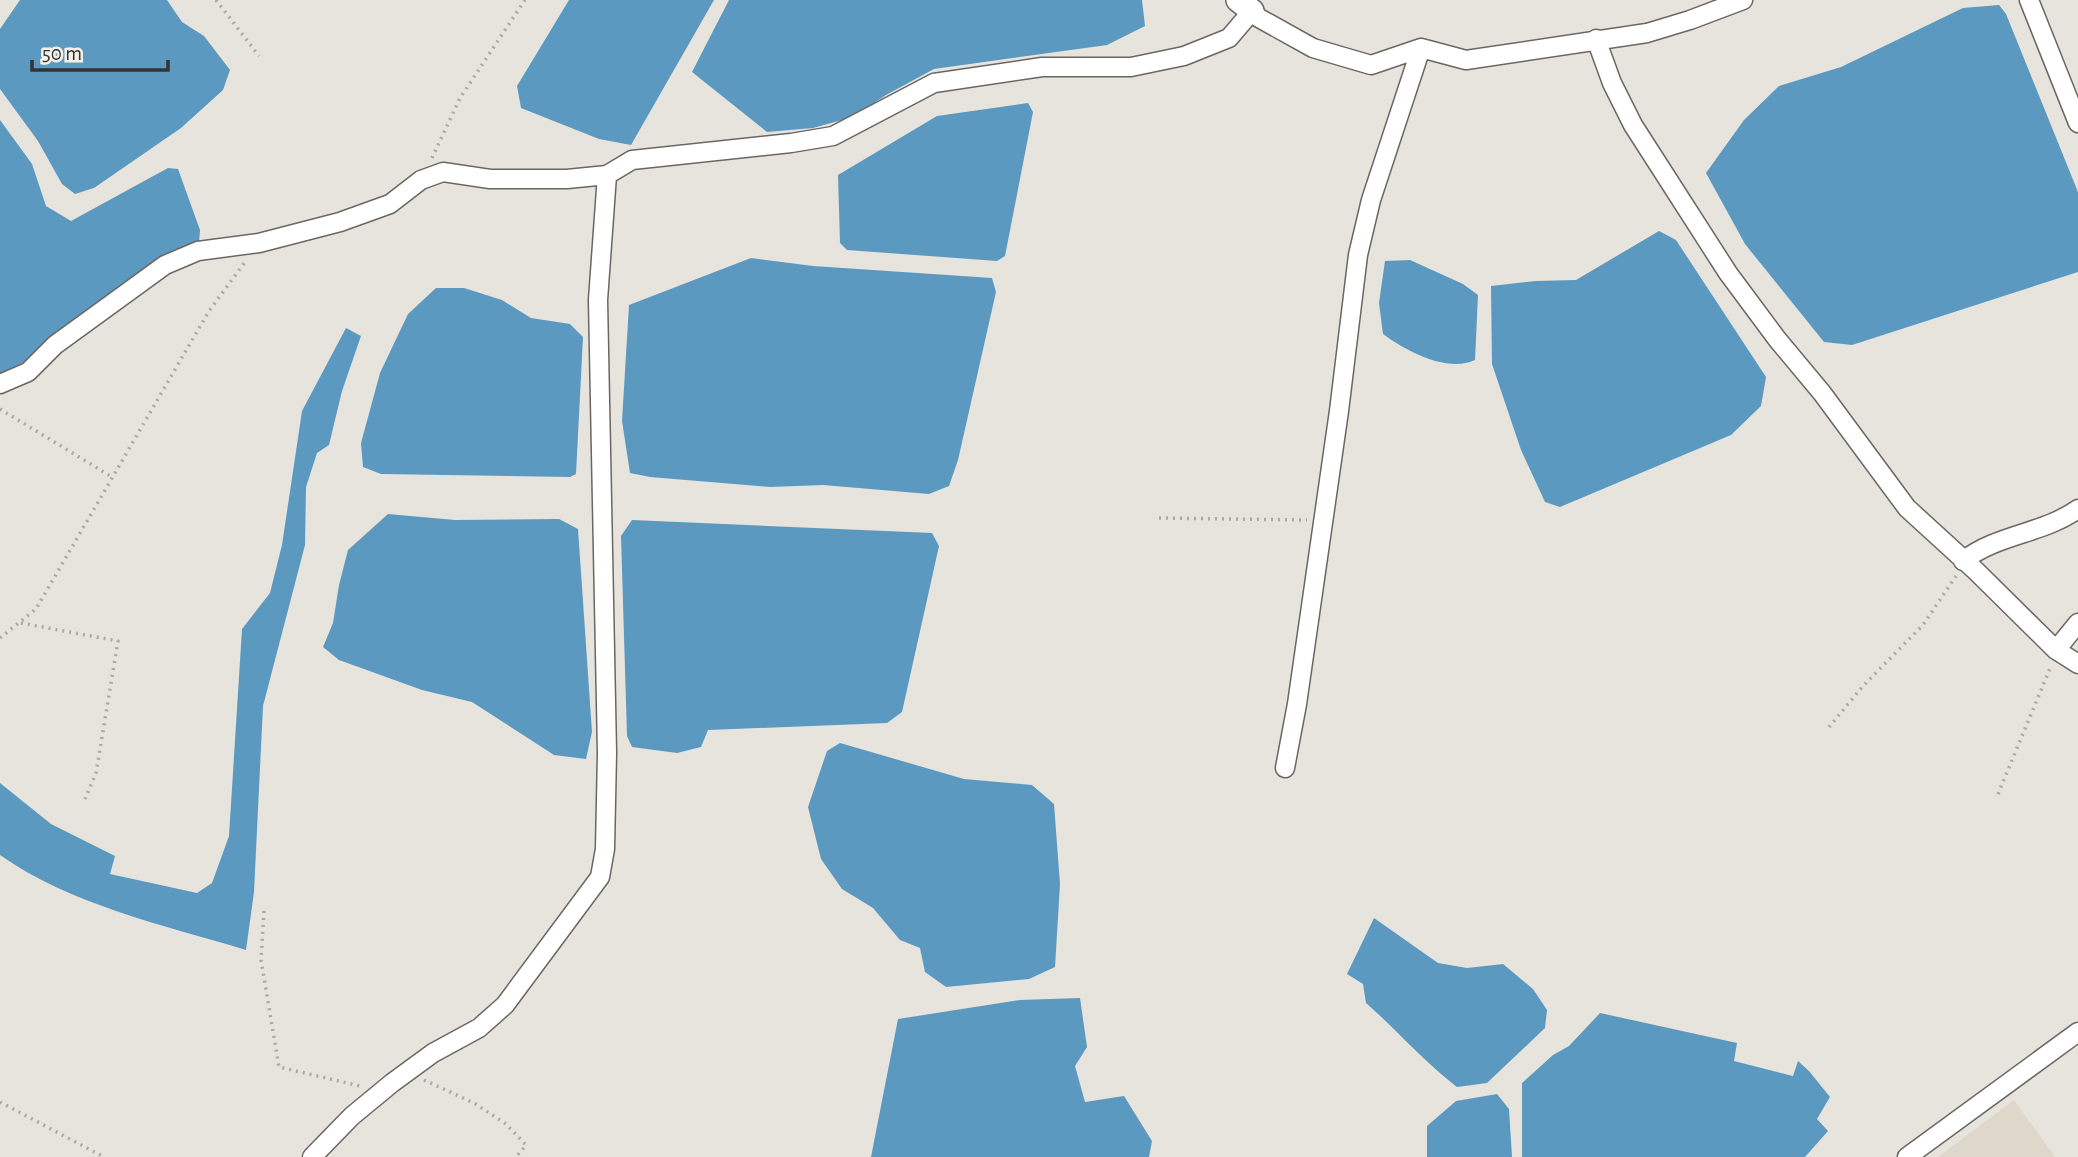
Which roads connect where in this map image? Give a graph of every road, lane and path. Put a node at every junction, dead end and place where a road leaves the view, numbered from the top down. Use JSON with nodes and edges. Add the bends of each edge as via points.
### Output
{"nodes":[{"id":1,"x":216,"y":0,"type":"edge"},
{"id":2,"x":525,"y":0,"type":"edge"},
{"id":3,"x":1743,"y":0,"type":"edge"},
{"id":4,"x":2029,"y":0,"type":"edge"},
{"id":5,"x":1245,"y":6,"type":"edge"},
{"id":6,"x":1596,"y":39,"type":"junction"},
{"id":7,"x":1421,"y":48,"type":"junction"},
{"id":8,"x":259,"y":56,"type":"dead end"},
{"id":9,"x":2078,"y":124,"type":"edge"},
{"id":10,"x":607,"y":175,"type":"junction"},
{"id":11,"x":421,"y":180,"type":"junction"},
{"id":12,"x":259,"y":243,"type":"junction"},
{"id":13,"x":0,"y":384,"type":"edge"},
{"id":14,"x":0,"y":409,"type":"edge"},
{"id":15,"x":112,"y":477,"type":"junction"},
{"id":16,"x":2078,"y":509,"type":"edge"},
{"id":17,"x":1159,"y":518,"type":"dead end"},
{"id":18,"x":1323,"y":520,"type":"junction"},
{"id":19,"x":1963,"y":561,"type":"junction"},
{"id":20,"x":21,"y":623,"type":"junction"},
{"id":21,"x":2078,"y":623,"type":"edge"},
{"id":22,"x":0,"y":638,"type":"edge"},
{"id":23,"x":2057,"y":650,"type":"junction"},
{"id":24,"x":2078,"y":664,"type":"edge"},
{"id":25,"x":1829,"y":727,"type":"dead end"},
{"id":26,"x":1285,"y":768,"type":"dead end"},
{"id":27,"x":1998,"y":794,"type":"dead end"},
{"id":28,"x":85,"y":799,"type":"dead end"},
{"id":29,"x":264,"y":911,"type":"dead end"},
{"id":30,"x":2078,"y":1032,"type":"edge"},
{"id":31,"x":410,"y":1070,"type":"junction"},
{"id":32,"x":383,"y":1091,"type":"junction"},
{"id":33,"x":0,"y":1102,"type":"edge"},
{"id":34,"x":104,"y":1157,"type":"edge"},
{"id":35,"x":312,"y":1157,"type":"edge"},
{"id":36,"x":516,"y":1157,"type":"edge"},
{"id":37,"x":1907,"y":1157,"type":"edge"}],
"edges":[{"from":1,"to":8,"type":"path"},
{"from":2,"to":11,"type":"path","via":[[460,98]]},
{"from":3,"to":6,"type":"street","via":[[1647,33]]},
{"from":4,"to":9,"type":"street"},
{"from":5,"to":7,"type":"street","via":[[1312,48],[1371,65]]},
{"from":5,"to":10,"type":"street","via":[[1229,38],[1184,56],[1131,67],[1042,67],[934,83],[833,136],[632,160]]},
{"from":6,"to":7,"type":"street","via":[[1466,60]]},
{"from":6,"to":19,"type":"street","via":[[1633,125],[1728,273],[1907,508]]},
{"from":7,"to":18,"type":"street","via":[[1371,200],[1358,255]]},
{"from":10,"to":11,"type":"street","via":[[490,179],[443,172]]},
{"from":10,"to":31,"type":"street","via":[[598,300],[607,753],[600,877],[505,1005],[479,1028]]},
{"from":11,"to":12,"type":"street","via":[[390,204]]},
{"from":12,"to":13,"type":"street","via":[[198,251],[165,265],[55,345],[28,372]]},
{"from":12,"to":15,"type":"path","via":[[209,311]]},
{"from":14,"to":15,"type":"path"},
{"from":15,"to":20,"type":"path","via":[[36,610]]},
{"from":16,"to":19,"type":"street","via":[[2062,520],[1978,549]]},
{"from":17,"to":18,"type":"path"},
{"from":18,"to":26,"type":"street"},
{"from":19,"to":23,"type":"street"},
{"from":19,"to":25,"type":"path","via":[[1923,625]]},
{"from":20,"to":22,"type":"path"},
{"from":20,"to":28,"type":"path","via":[[118,641],[96,773]]},
{"from":21,"to":23,"type":"street"},
{"from":23,"to":24,"type":"street"},
{"from":23,"to":27,"type":"path"},
{"from":29,"to":32,"type":"path","via":[[261,960],[279,1067]]},
{"from":30,"to":37,"type":"street"},
{"from":31,"to":32,"type":"street"},
{"from":31,"to":36,"type":"path","via":[[506,1124],[526,1144]]},
{"from":32,"to":35,"type":"street"},
{"from":33,"to":34,"type":"path"}]}
